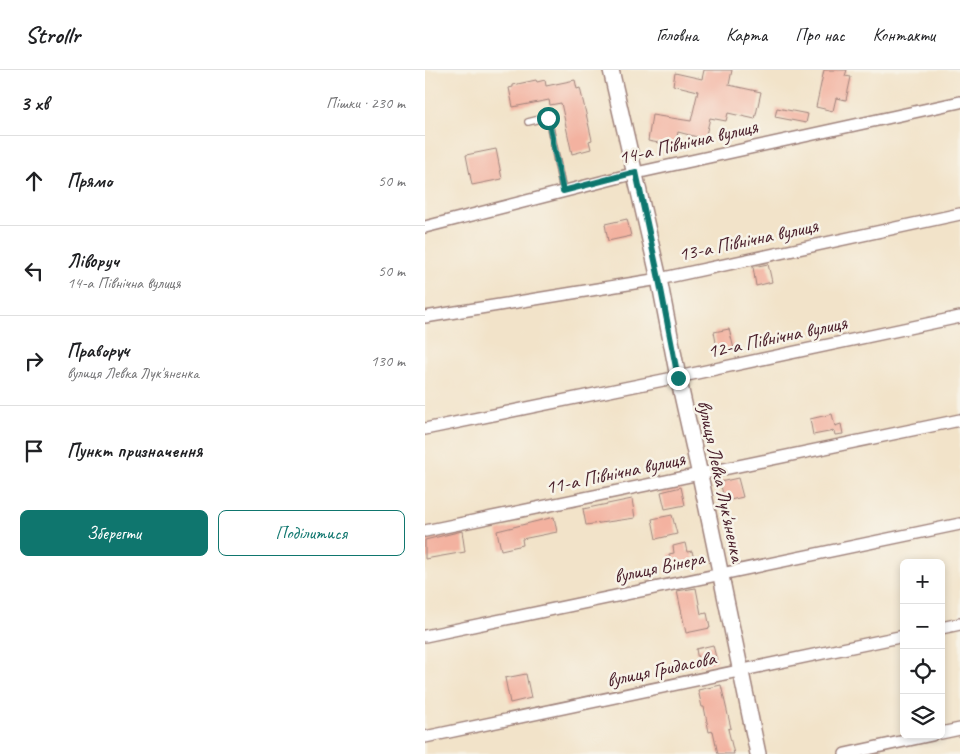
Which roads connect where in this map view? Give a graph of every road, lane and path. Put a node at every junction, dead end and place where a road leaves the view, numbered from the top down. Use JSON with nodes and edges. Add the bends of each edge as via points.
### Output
{"nodes":[{"id":1,"x":611,"y":70,"type":"edge"},
{"id":2,"x":960,"y":102,"type":"edge"},
{"id":3,"x":528,"y":122,"type":"dead end"},
{"id":4,"x":636,"y":172,"type":"junction"},
{"id":5,"x":563,"y":191,"type":"junction"},
{"id":6,"x":960,"y":214,"type":"edge"},
{"id":7,"x":425,"y":226,"type":"edge"},
{"id":8,"x":659,"y":279,"type":"junction"},
{"id":9,"x":425,"y":317,"type":"edge"},
{"id":10,"x":960,"y":317,"type":"edge"},
{"id":11,"x":678,"y":378,"type":"junction"},
{"id":12,"x":960,"y":420,"type":"edge"},
{"id":13,"x":425,"y":428,"type":"edge"},
{"id":14,"x":700,"y":475,"type":"junction"},
{"id":15,"x":960,"y":524,"type":"edge"},
{"id":16,"x":425,"y":531,"type":"edge"},
{"id":17,"x":721,"y":574,"type":"junction"},
{"id":18,"x":960,"y":624,"type":"edge"},
{"id":19,"x":945,"y":627,"type":"edge"},
{"id":20,"x":425,"y":636,"type":"edge"},
{"id":21,"x":900,"y":637,"type":"edge"},
{"id":22,"x":741,"y":671,"type":"junction"},
{"id":23,"x":960,"y":729,"type":"edge"},
{"id":24,"x":945,"y":732,"type":"edge"},
{"id":25,"x":425,"y":737,"type":"edge"},
{"id":26,"x":914,"y":739,"type":"edge"},
{"id":27,"x":758,"y":754,"type":"edge"},
{"id":28,"x":845,"y":754,"type":"edge"}],
"edges":[{"from":1,"to":4,"type":"street","name":"вулиця Левка Лук'яненка"},
{"from":2,"to":4,"type":"street","name":"14-а Північна вулиця"},
{"from":3,"to":5,"type":"lane","via":[[548,118]]},
{"from":4,"to":5,"type":"street","name":"14-а Північна вулиця"},
{"from":4,"to":8,"type":"street","name":"вулиця Левка Лук'яненка"},
{"from":5,"to":7,"type":"street","name":"14-а Північна вулиця"},
{"from":6,"to":8,"type":"street","name":"13-а Північна вулиця"},
{"from":8,"to":9,"type":"street","name":"13-а Північна вулиця"},
{"from":8,"to":11,"type":"street","name":"вулиця Левка Лук'яненка"},
{"from":10,"to":11,"type":"street","name":"12-а Північна вулиця"},
{"from":11,"to":13,"type":"street","name":"12-а Північна вулиця"},
{"from":11,"to":14,"type":"street","name":"вулиця Левка Лук'яненка"},
{"from":12,"to":14,"type":"street","name":"11-а Північна вулиця"},
{"from":14,"to":16,"type":"street","name":"11-а Північна вулиця"},
{"from":14,"to":17,"type":"street","name":"вулиця Левка Лук'яненка"},
{"from":15,"to":17,"type":"street","name":"вулиця Вінера"},
{"from":17,"to":20,"type":"street","name":"вулиця Вінера"},
{"from":17,"to":22,"type":"street","name":"вулиця Левка Лук'яненка"},
{"from":18,"to":19,"type":"street"},
{"from":21,"to":22,"type":"street","name":"вулиця Гридасова"},
{"from":22,"to":25,"type":"street","name":"вулиця Гридасова"},
{"from":22,"to":27,"type":"street","name":"вулиця Левка Лук'яненка"},
{"from":23,"to":24,"type":"street"},
{"from":26,"to":28,"type":"street"}]}
